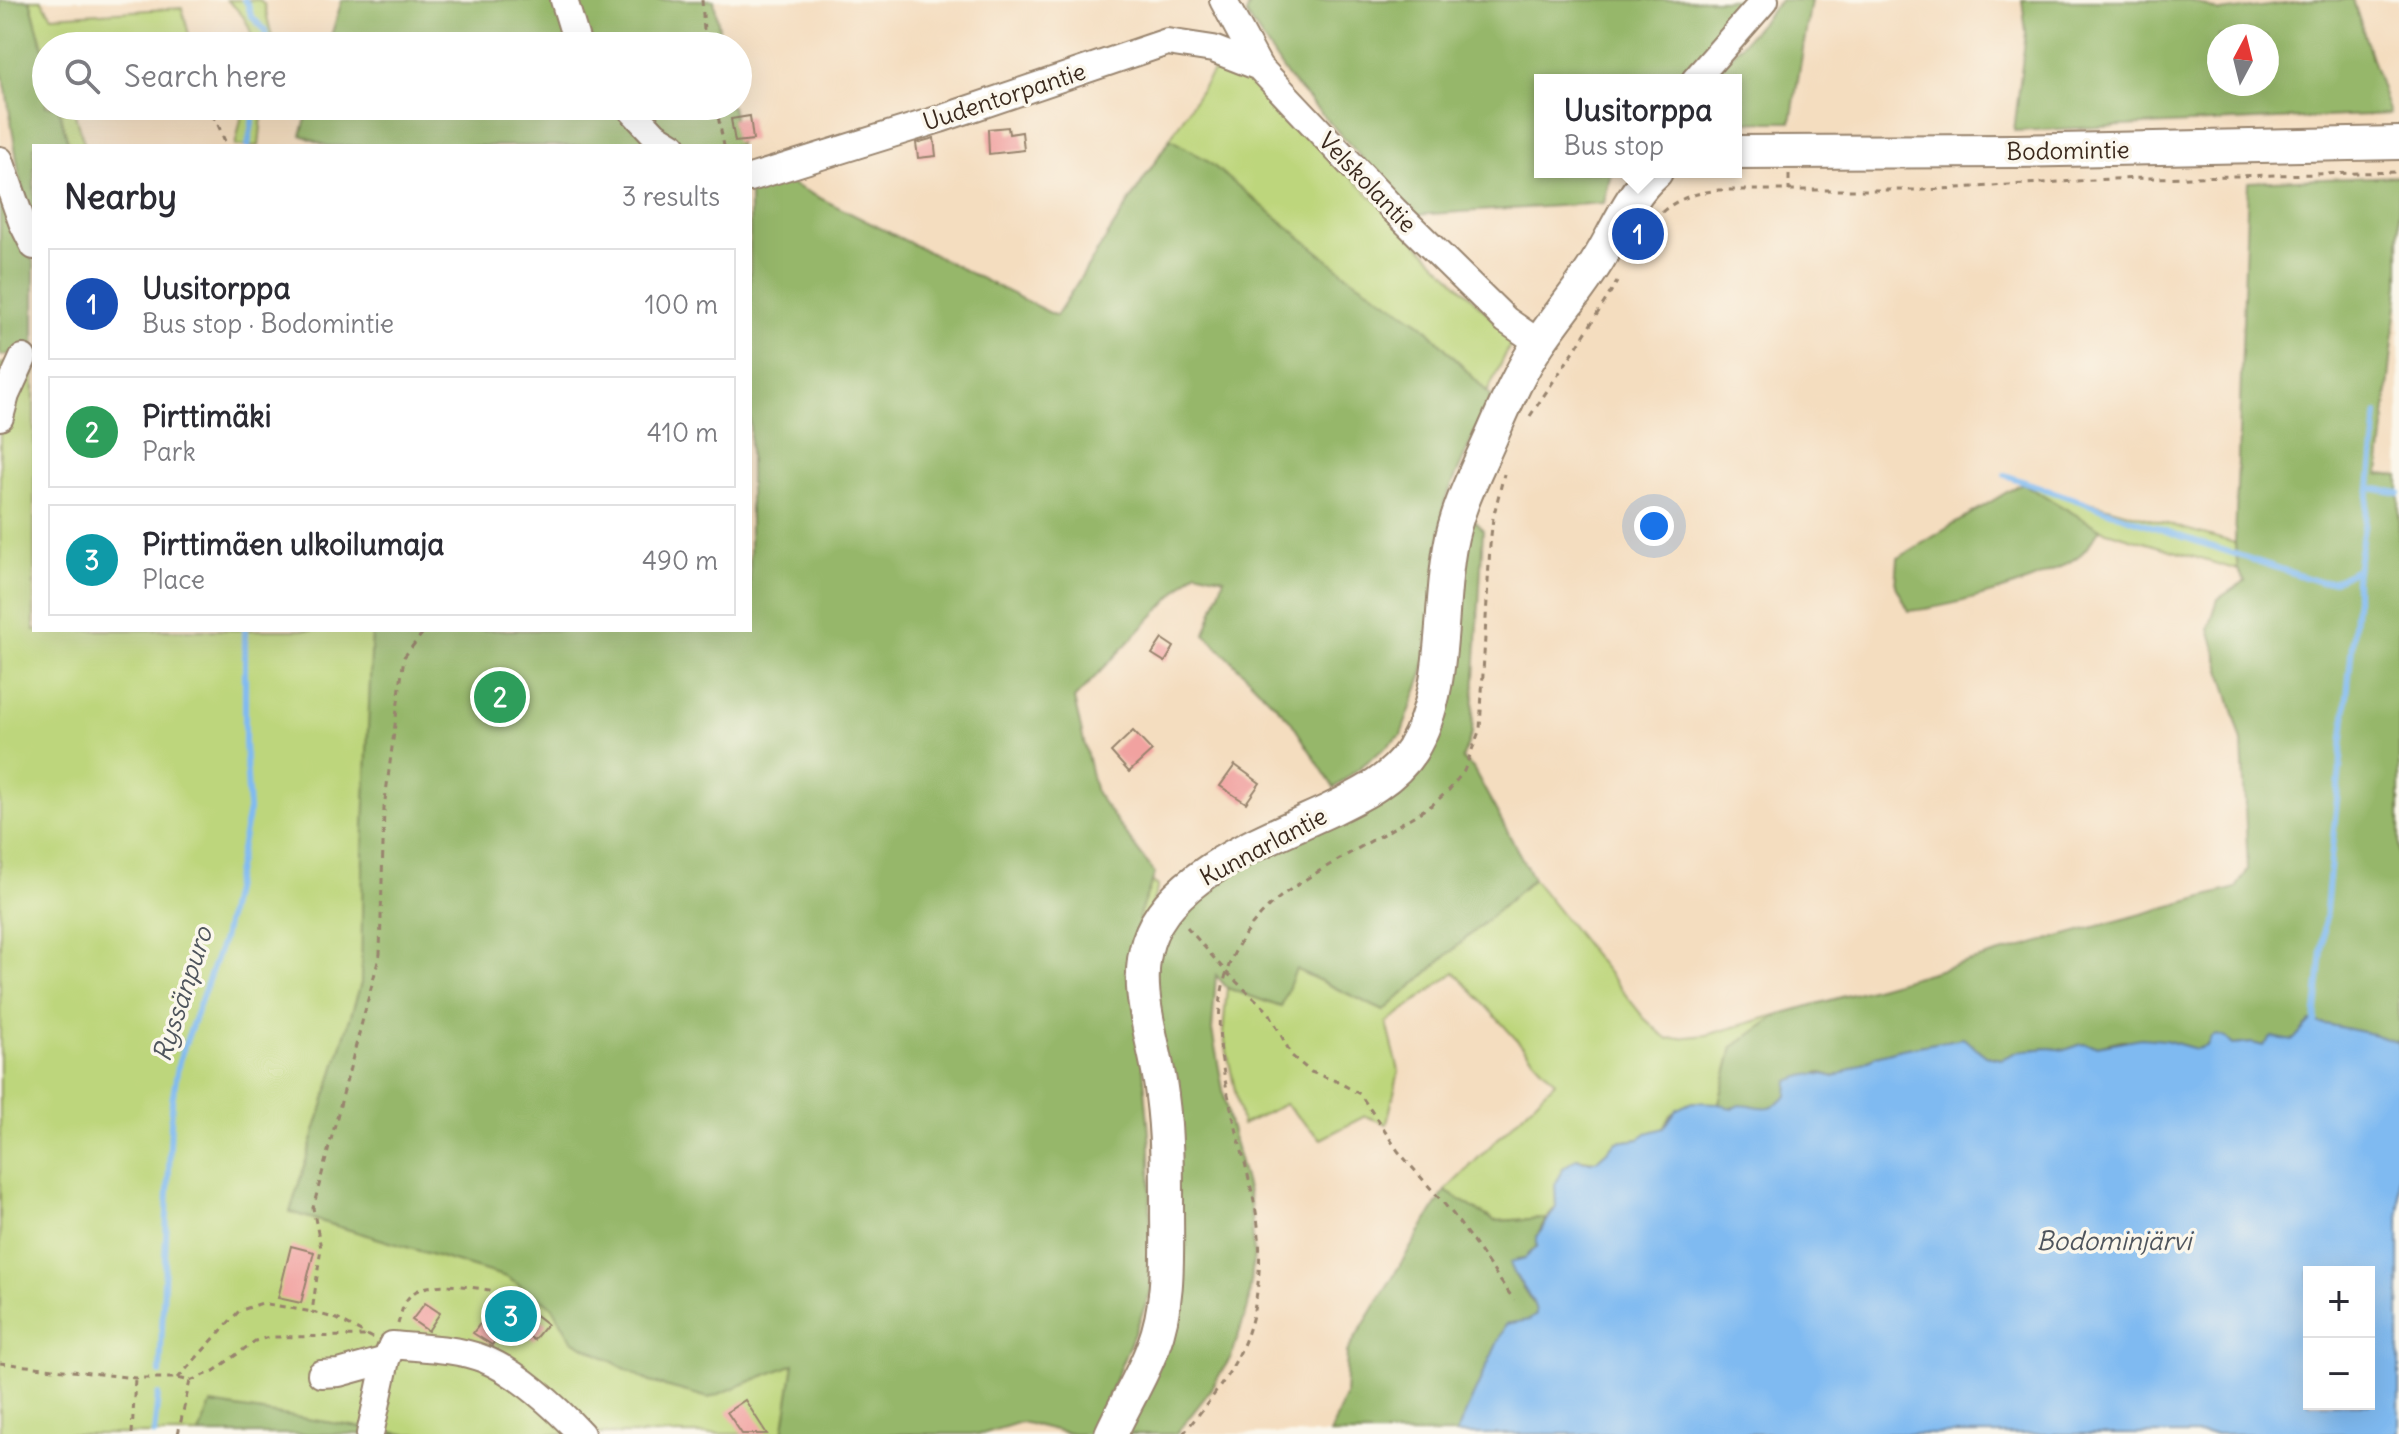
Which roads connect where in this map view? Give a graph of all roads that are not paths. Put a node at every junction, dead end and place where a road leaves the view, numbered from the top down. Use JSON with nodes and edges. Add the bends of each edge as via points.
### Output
{"nodes":[{"id":1,"x":564,"y":0,"type":"edge"},
{"id":2,"x":1223,"y":0,"type":"edge"},
{"id":3,"x":1765,"y":0,"type":"edge"},
{"id":4,"x":574,"y":32,"type":"edge"},
{"id":5,"x":1259,"y":67,"type":"junction"},
{"id":6,"x":1700,"y":74,"type":"edge"},
{"id":7,"x":641,"y":120,"type":"edge"},
{"id":8,"x":2399,"y":143,"type":"edge"},
{"id":9,"x":670,"y":144,"type":"edge"},
{"id":10,"x":1742,"y":152,"type":"edge"},
{"id":11,"x":0,"y":160,"type":"edge"},
{"id":12,"x":752,"y":177,"type":"edge"},
{"id":13,"x":1651,"y":178,"type":"edge"},
{"id":14,"x":32,"y":242,"type":"edge"},
{"id":15,"x":1539,"y":343,"type":"junction"},
{"id":16,"x":19,"y":360,"type":"edge"},
{"id":17,"x":0,"y":417,"type":"edge"},
{"id":18,"x":389,"y":1352,"type":"junction"},
{"id":19,"x":321,"y":1374,"type":"dead end"},
{"id":20,"x":370,"y":1434,"type":"edge"},
{"id":21,"x":581,"y":1434,"type":"edge"},
{"id":22,"x":1111,"y":1434,"type":"edge"}],
"edges":[{"from":1,"to":4,"type":"street"},
{"from":2,"to":5,"type":"street","name":"Velskolantie"},
{"from":3,"to":6,"type":"street"},
{"from":5,"to":12,"type":"street","name":"Uudentorpantie","via":[[1213,49],[1167,42]]},
{"from":5,"to":15,"type":"street","name":"Velskolantie","via":[[1394,210],[1506,320]]},
{"from":7,"to":9,"type":"street"},
{"from":8,"to":10,"type":"main road","name":"Bodomintie"},
{"from":11,"to":14,"type":"street"},
{"from":13,"to":15,"type":"main road"},
{"from":15,"to":22,"type":"main road","name":"Kunnarlantie","via":[[1518,377],[1462,502],[1450,545],[1432,703],[1410,753],[1398,769],[1362,794],[1209,871],[1169,905],[1149,939],[1143,983],[1165,1130],[1164,1302],[1153,1349]]},
{"from":16,"to":17,"type":"street"},
{"from":18,"to":19,"type":"street","via":[[339,1373]]},
{"from":18,"to":20,"type":"street"},
{"from":18,"to":21,"type":"street","via":[[464,1353],[484,1359],[558,1409]]}]}
